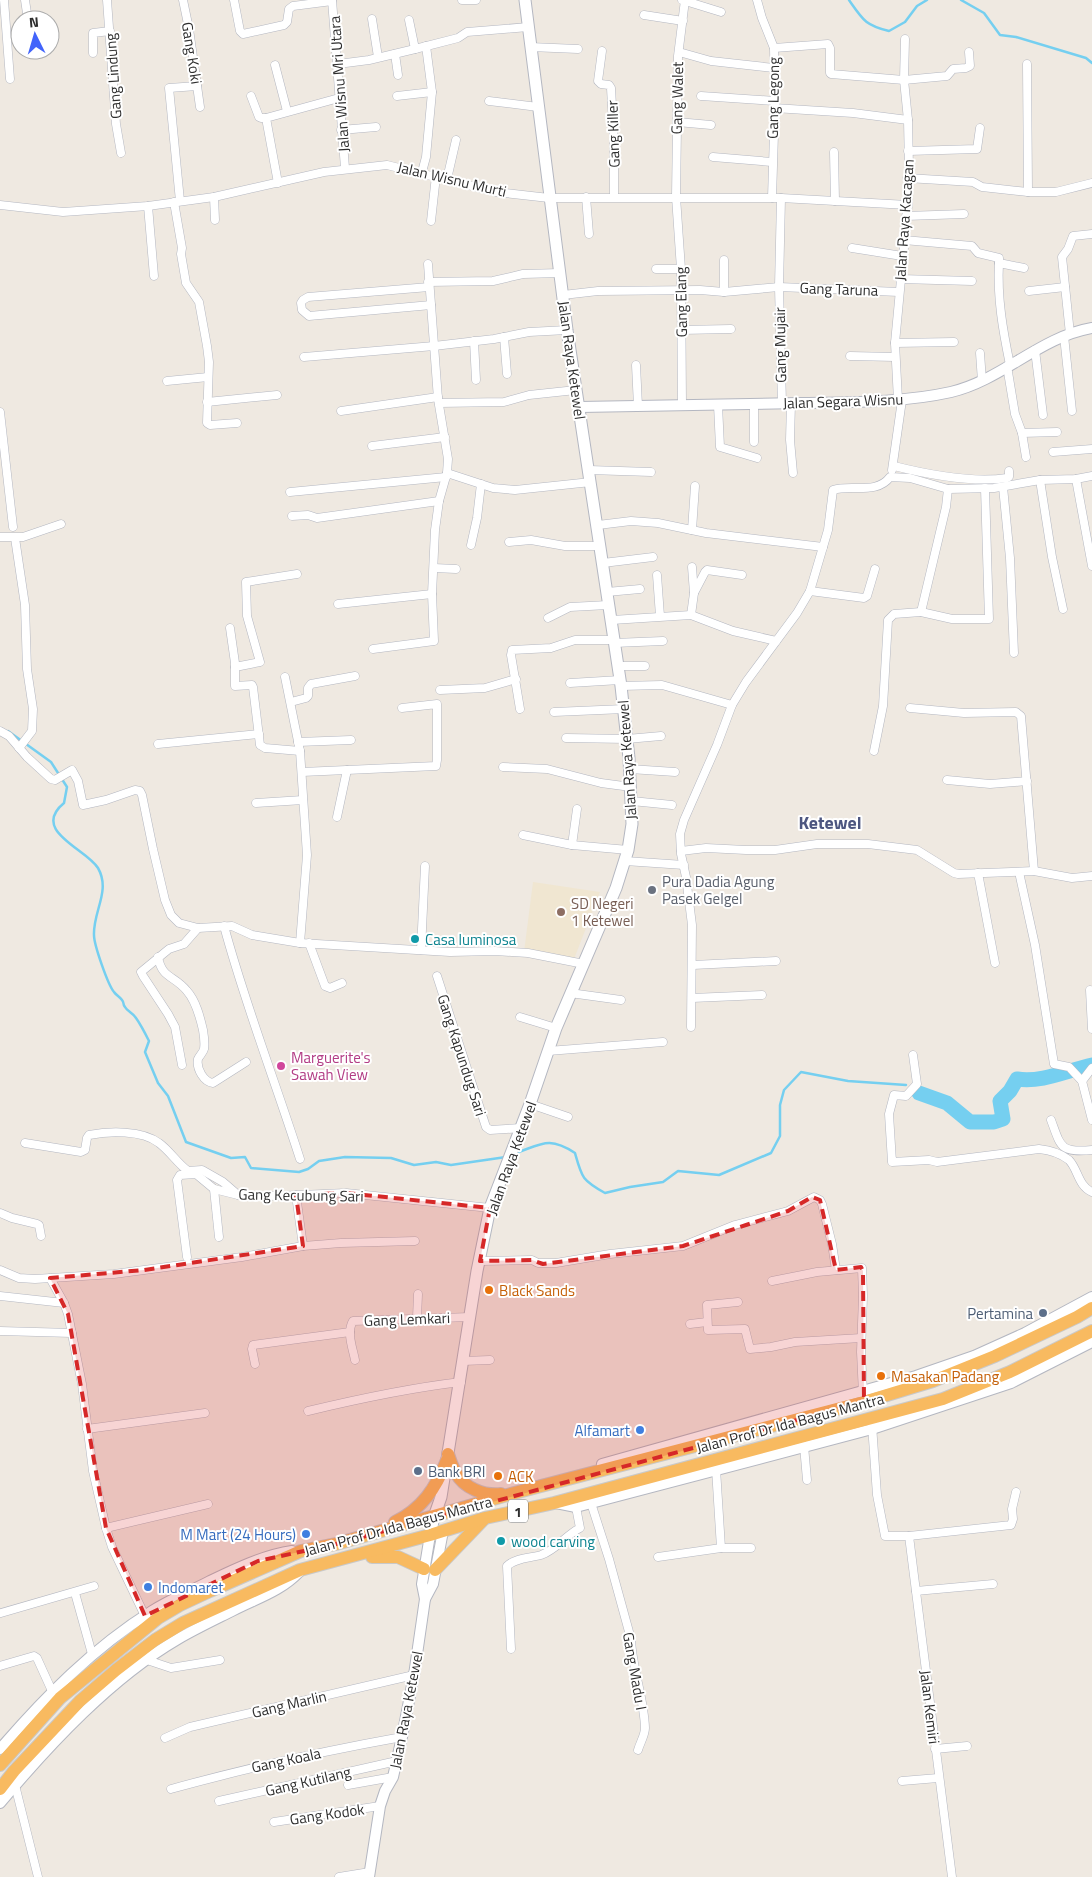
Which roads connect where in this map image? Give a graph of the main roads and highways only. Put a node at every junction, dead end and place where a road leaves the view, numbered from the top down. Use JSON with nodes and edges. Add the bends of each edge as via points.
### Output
{"nodes":[{"id":1,"x":525,"y":0,"type":"edge"},
{"id":2,"x":1092,"y":1308,"type":"edge"},
{"id":3,"x":1092,"y":1332,"type":"edge"},
{"id":4,"x":448,"y":1457,"type":"junction"},
{"id":5,"x":518,"y":1492,"type":"junction"},
{"id":6,"x":440,"y":1515,"type":"junction"},
{"id":7,"x":485,"y":1518,"type":"junction"},
{"id":8,"x":444,"y":1531,"type":"junction"},
{"id":9,"x":430,"y":1536,"type":"junction"},
{"id":10,"x":336,"y":1544,"type":"junction"},
{"id":11,"x":337,"y":1560,"type":"junction"},
{"id":12,"x":0,"y":1765,"type":"edge"},
{"id":13,"x":0,"y":1789,"type":"edge"}],
"edges":[{"from":1,"to":4,"type":"main road","name":"Jalan Raya Ketewel","via":[[555,273],[563,295],[621,683],[630,769],[631,836],[616,888],[556,1028],[522,1128],[490,1208]]},
{"from":2,"to":5,"type":"highway","name":"Jalan Prof Dr Ida Bagus Mantra","number":"1","via":[[995,1356],[934,1381],[863,1397]]},
{"from":3,"to":7,"type":"highway","name":"Jalan Prof Dr Ida Bagus Mantra","number":"1","via":[[943,1400],[871,1424]]},
{"from":4,"to":5,"type":"highway","via":[[456,1474],[470,1487],[488,1494]]},
{"from":4,"to":6,"type":"main road","name":"Jalan Raya Ketewel"},
{"from":4,"to":10,"type":"highway","via":[[430,1494],[412,1513],[392,1524]]},
{"from":5,"to":6,"type":"highway","name":"Jalan Prof Dr Ida Bagus Mantra","number":"1"},
{"from":6,"to":8,"type":"main road","name":"Jalan Raya Ketewel"},
{"from":6,"to":9,"type":"main road","name":"Jalan Raya Ketewel"},
{"from":6,"to":10,"type":"highway","name":"Jalan Prof Dr Ida Bagus Mantra","number":"1"},
{"from":7,"to":8,"type":"highway","name":"Jalan Prof Dr Ida Bagus Mantra","number":"1"},
{"from":7,"to":11,"type":"highway","via":[[430,1570],[392,1556]]},
{"from":8,"to":9,"type":"highway","name":"Jalan Prof Dr Ida Bagus Mantra","number":"1"},
{"from":9,"to":11,"type":"highway","name":"Jalan Prof Dr Ida Bagus Mantra","number":"1"},
{"from":10,"to":12,"type":"highway","name":"Jalan Prof Dr Ida Bagus Mantra","number":"1","via":[[301,1551],[203,1594],[158,1618],[60,1698]]},
{"from":11,"to":13,"type":"highway","name":"Jalan Prof Dr Ida Bagus Mantra","number":"1","via":[[300,1570],[183,1623],[156,1640],[105,1687],[80,1701]]}]}
